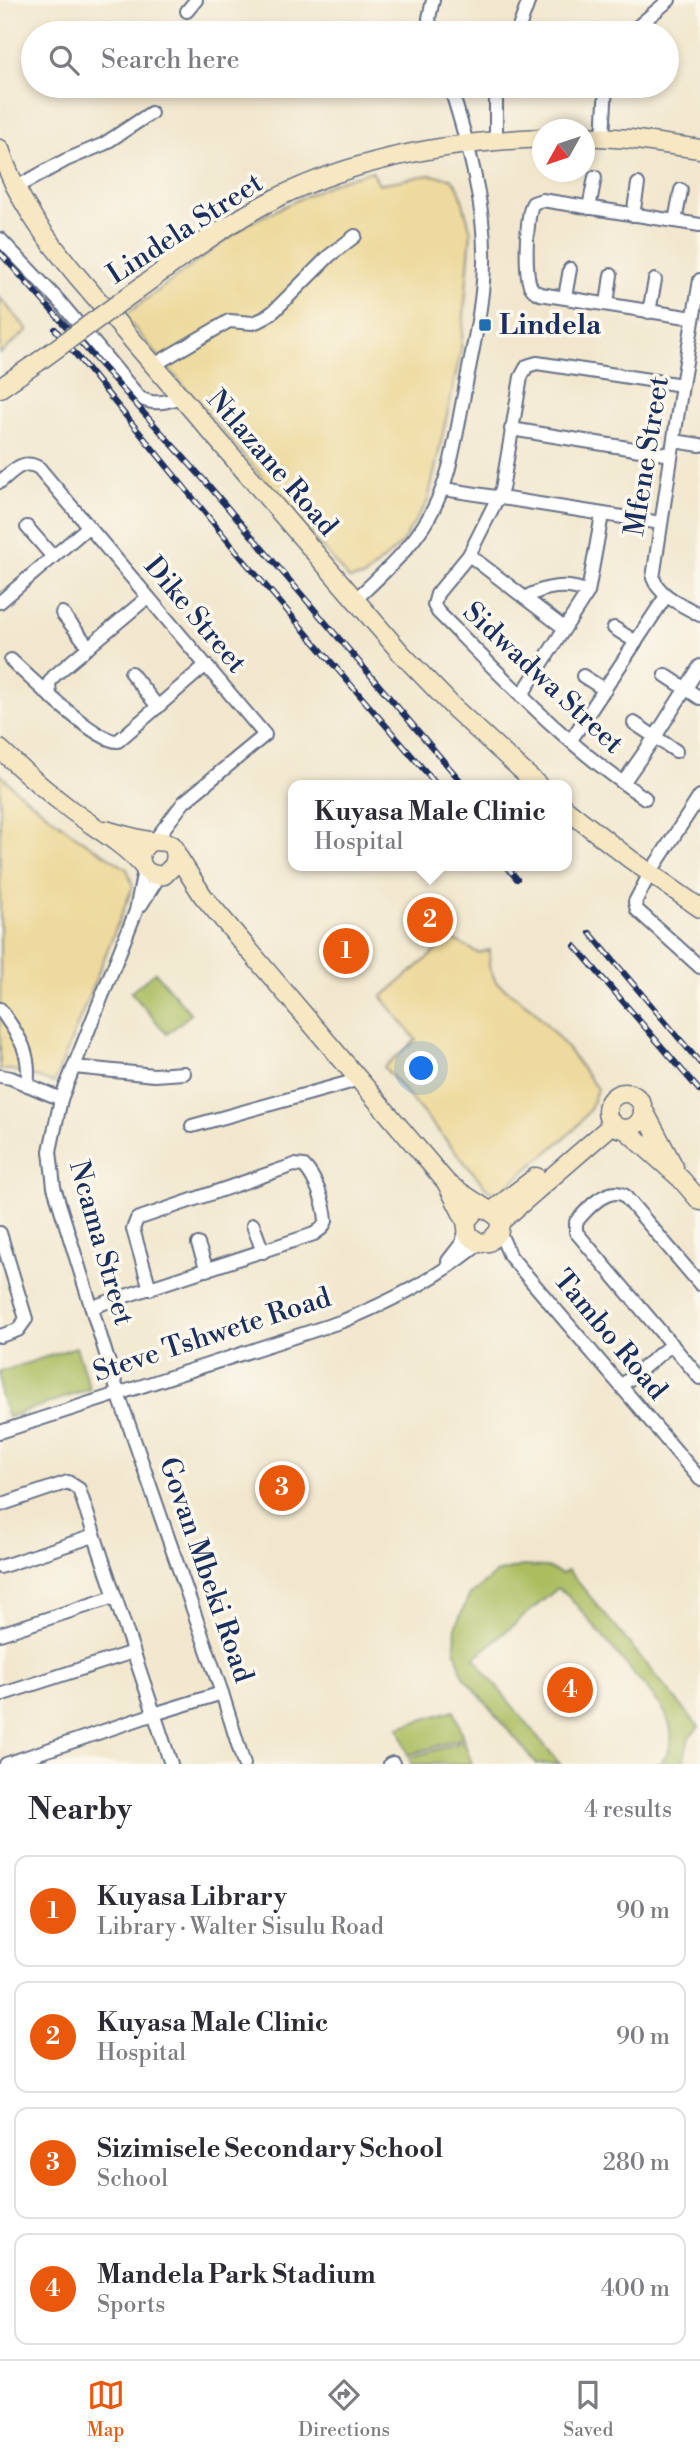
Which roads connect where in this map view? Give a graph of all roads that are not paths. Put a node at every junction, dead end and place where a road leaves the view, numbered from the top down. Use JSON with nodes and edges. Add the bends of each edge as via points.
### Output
{"nodes":[{"id":1,"x":195,"y":0,"type":"edge"},
{"id":2,"x":433,"y":0,"type":"edge"},
{"id":3,"x":529,"y":0,"type":"edge"},
{"id":4,"x":669,"y":0,"type":"edge"},
{"id":5,"x":187,"y":11,"type":"dead end"},
{"id":6,"x":429,"y":21,"type":"edge"},
{"id":7,"x":521,"y":21,"type":"edge"},
{"id":8,"x":644,"y":21,"type":"edge"},
{"id":9,"x":453,"y":98,"type":"edge"},
{"id":10,"x":496,"y":98,"type":"edge"},
{"id":11,"x":603,"y":98,"type":"edge"},
{"id":12,"x":151,"y":113,"type":"dead end"},
{"id":13,"x":595,"y":132,"type":"edge"},
{"id":14,"x":595,"y":136,"type":"edge"},
{"id":15,"x":532,"y":139,"type":"edge"},
{"id":16,"x":496,"y":141,"type":"junction"},
{"id":17,"x":467,"y":145,"type":"junction"},
{"id":18,"x":0,"y":149,"type":"edge"},
{"id":19,"x":700,"y":149,"type":"edge"},
{"id":20,"x":594,"y":182,"type":"edge"},
{"id":21,"x":638,"y":184,"type":"dead end"},
{"id":22,"x":15,"y":188,"type":"junction"},
{"id":23,"x":681,"y":190,"type":"dead end"},
{"id":24,"x":589,"y":208,"type":"junction"},
{"id":25,"x":633,"y":215,"type":"junction"},
{"id":26,"x":675,"y":221,"type":"junction"},
{"id":27,"x":700,"y":225,"type":"edge"},
{"id":28,"x":355,"y":236,"type":"dead end"},
{"id":29,"x":0,"y":239,"type":"edge"},
{"id":30,"x":570,"y":269,"type":"dead end"},
{"id":31,"x":611,"y":275,"type":"dead end"},
{"id":32,"x":655,"y":280,"type":"dead end"},
{"id":33,"x":700,"y":281,"type":"edge"},
{"id":34,"x":565,"y":297,"type":"junction"},
{"id":35,"x":607,"y":304,"type":"junction"},
{"id":36,"x":649,"y":312,"type":"junction"},
{"id":37,"x":693,"y":318,"type":"junction"},
{"id":38,"x":694,"y":348,"type":"edge"},
{"id":39,"x":154,"y":365,"type":"junction"},
{"id":40,"x":682,"y":385,"type":"junction"},
{"id":41,"x":0,"y":388,"type":"edge"},
{"id":42,"x":180,"y":396,"type":"junction"},
{"id":43,"x":511,"y":429,"type":"junction"},
{"id":44,"x":674,"y":441,"type":"junction"},
{"id":45,"x":700,"y":445,"type":"edge"},
{"id":46,"x":671,"y":455,"type":"junction"},
{"id":47,"x":0,"y":482,"type":"edge"},
{"id":48,"x":444,"y":489,"type":"junction"},
{"id":49,"x":498,"y":497,"type":"junction"},
{"id":50,"x":602,"y":515,"type":"junction"},
{"id":51,"x":660,"y":523,"type":"junction"},
{"id":52,"x":27,"y":527,"type":"dead end"},
{"id":53,"x":88,"y":527,"type":"junction"},
{"id":54,"x":469,"y":555,"type":"junction"},
{"id":55,"x":53,"y":557,"type":"junction"},
{"id":56,"x":587,"y":592,"type":"junction"},
{"id":57,"x":666,"y":596,"type":"junction"},
{"id":58,"x":2,"y":597,"type":"edge"},
{"id":59,"x":148,"y":597,"type":"junction"},
{"id":60,"x":525,"y":598,"type":"junction"},
{"id":61,"x":355,"y":600,"type":"junction"},
{"id":62,"x":62,"y":614,"type":"dead end"},
{"id":63,"x":700,"y":615,"type":"edge"},
{"id":64,"x":564,"y":628,"type":"junction"},
{"id":65,"x":614,"y":628,"type":"dead end"},
{"id":66,"x":636,"y":642,"type":"junction"},
{"id":67,"x":89,"y":648,"type":"junction"},
{"id":68,"x":11,"y":660,"type":"dead end"},
{"id":69,"x":206,"y":665,"type":"junction"},
{"id":70,"x":700,"y":666,"type":"edge"},
{"id":71,"x":131,"y":673,"type":"dead end"},
{"id":72,"x":583,"y":676,"type":"dead end"},
{"id":73,"x":666,"y":676,"type":"dead end"},
{"id":74,"x":686,"y":688,"type":"junction"},
{"id":75,"x":605,"y":690,"type":"junction"},
{"id":76,"x":50,"y":696,"type":"junction"},
{"id":77,"x":521,"y":696,"type":"junction"},
{"id":78,"x":700,"y":698,"type":"edge"},
{"id":79,"x":158,"y":707,"type":"junction"},
{"id":80,"x":634,"y":723,"type":"dead end"},
{"id":81,"x":655,"y":737,"type":"junction"},
{"id":82,"x":570,"y":740,"type":"junction"},
{"id":83,"x":0,"y":749,"type":"edge"},
{"id":84,"x":676,"y":751,"type":"dead end"},
{"id":85,"x":533,"y":780,"type":"edge"},
{"id":86,"x":623,"y":783,"type":"junction"},
{"id":87,"x":700,"y":796,"type":"edge"},
{"id":88,"x":645,"y":798,"type":"dead end"},
{"id":89,"x":572,"y":814,"type":"edge"},
{"id":90,"x":96,"y":827,"type":"junction"},
{"id":91,"x":163,"y":845,"type":"junction"},
{"id":92,"x":152,"y":871,"type":"junction"},
{"id":93,"x":650,"y":873,"type":"junction"},
{"id":94,"x":203,"y":896,"type":"junction"},
{"id":95,"x":700,"y":908,"type":"edge"},
{"id":96,"x":700,"y":967,"type":"edge"},
{"id":97,"x":0,"y":1009,"type":"edge"},
{"id":98,"x":74,"y":1067,"type":"junction"},
{"id":99,"x":184,"y":1073,"type":"dead end"},
{"id":100,"x":0,"y":1076,"type":"edge"},
{"id":101,"x":358,"y":1078,"type":"junction"},
{"id":102,"x":27,"y":1085,"type":"junction"},
{"id":103,"x":61,"y":1099,"type":"junction"},
{"id":104,"x":643,"y":1109,"type":"junction"},
{"id":105,"x":615,"y":1123,"type":"junction"},
{"id":106,"x":192,"y":1126,"type":"dead end"},
{"id":107,"x":681,"y":1179,"type":"junction"},
{"id":108,"x":446,"y":1182,"type":"junction"},
{"id":109,"x":700,"y":1201,"type":"edge"},
{"id":110,"x":466,"y":1224,"type":"junction"},
{"id":111,"x":253,"y":1225,"type":"dead end"},
{"id":112,"x":491,"y":1226,"type":"junction"},
{"id":113,"x":1,"y":1237,"type":"edge"},
{"id":114,"x":198,"y":1244,"type":"dead end"},
{"id":115,"x":263,"y":1252,"type":"junction"},
{"id":116,"x":207,"y":1270,"type":"junction"},
{"id":117,"x":435,"y":1274,"type":"junction"},
{"id":118,"x":700,"y":1284,"type":"edge"},
{"id":119,"x":150,"y":1289,"type":"junction"},
{"id":120,"x":92,"y":1307,"type":"junction"},
{"id":121,"x":0,"y":1336,"type":"edge"},
{"id":122,"x":671,"y":1344,"type":"junction"},
{"id":123,"x":700,"y":1378,"type":"edge"},
{"id":124,"x":621,"y":1386,"type":"junction"},
{"id":125,"x":120,"y":1392,"type":"junction"},
{"id":126,"x":0,"y":1432,"type":"edge"},
{"id":127,"x":700,"y":1479,"type":"edge"},
{"id":128,"x":0,"y":1505,"type":"edge"},
{"id":129,"x":94,"y":1536,"type":"junction"},
{"id":130,"x":0,"y":1567,"type":"edge"},
{"id":131,"x":114,"y":1597,"type":"junction"},
{"id":132,"x":0,"y":1634,"type":"edge"},
{"id":133,"x":133,"y":1652,"type":"junction"},
{"id":134,"x":222,"y":1693,"type":"junction"},
{"id":135,"x":0,"y":1695,"type":"edge"},
{"id":136,"x":154,"y":1714,"type":"junction"},
{"id":137,"x":40,"y":1758,"type":"edge"},
{"id":138,"x":6,"y":1764,"type":"edge"},
{"id":139,"x":171,"y":1764,"type":"edge"},
{"id":140,"x":244,"y":1764,"type":"edge"}],
"edges":[{"from":1,"to":5,"type":"street"},
{"from":2,"to":6,"type":"street"},
{"from":3,"to":7,"type":"street"},
{"from":4,"to":8,"type":"street"},
{"from":9,"to":17,"type":"street"},
{"from":10,"to":16,"type":"street"},
{"from":11,"to":13,"type":"street"},
{"from":12,"to":22,"type":"street","via":[[104,144]]},
{"from":14,"to":19,"type":"street"},
{"from":15,"to":16,"type":"street","name":"Lindela Street"},
{"from":16,"to":17,"type":"street","name":"Lindela Street"},
{"from":17,"to":41,"type":"street","name":"Lindela Street","bridge":true,"via":[[385,159],[291,191],[218,231]]},
{"from":17,"to":48,"type":"street","via":[[482,220],[484,262],[471,359]]},
{"from":18,"to":22,"type":"street","name":"Ntlazane Road"},
{"from":20,"to":24,"type":"street"},
{"from":21,"to":25,"type":"street"},
{"from":22,"to":39,"type":"street","name":"Ntlazane Road","via":[[47,239]]},
{"from":23,"to":26,"type":"street"},
{"from":24,"to":25,"type":"street"},
{"from":24,"to":34,"type":"street","via":[[542,200],[529,209],[530,286],[540,294]]},
{"from":25,"to":26,"type":"street"},
{"from":26,"to":27,"type":"street"},
{"from":28,"to":39,"type":"street","via":[[263,319],[229,321]]},
{"from":29,"to":42,"type":"street","via":[[140,398],[158,403]]},
{"from":30,"to":34,"type":"street"},
{"from":31,"to":35,"type":"street"},
{"from":32,"to":36,"type":"street"},
{"from":33,"to":37,"type":"street","name":"Mfene Street"},
{"from":34,"to":35,"type":"street"},
{"from":35,"to":36,"type":"street"},
{"from":36,"to":37,"type":"street"},
{"from":37,"to":38,"type":"street","name":"Mfene Street"},
{"from":38,"to":40,"type":"street","name":"Mfene Street"},
{"from":39,"to":42,"type":"street","name":"Ntlazane Road"},
{"from":40,"to":43,"type":"street","name":"Sidwadwa Street","via":[[531,363],[522,371]]},
{"from":40,"to":44,"type":"street","name":"Mfene Street"},
{"from":42,"to":61,"type":"street","name":"Ntlazane Road"},
{"from":43,"to":46,"type":"street"},
{"from":43,"to":49,"type":"street","name":"Sidwadwa Street"},
{"from":44,"to":45,"type":"street"},
{"from":44,"to":46,"type":"street","name":"Mfene Street"},
{"from":46,"to":51,"type":"street","name":"Mfene Street"},
{"from":47,"to":53,"type":"street","name":"Dike Street","via":[[19,466],[34,465]]},
{"from":48,"to":49,"type":"street"},
{"from":48,"to":61,"type":"street","via":[[410,546]]},
{"from":49,"to":50,"type":"street"},
{"from":49,"to":54,"type":"street","name":"Sidwadwa Street"},
{"from":50,"to":51,"type":"street"},
{"from":50,"to":56,"type":"street"},
{"from":51,"to":57,"type":"street","name":"Mfene Street","via":[[653,578]]},
{"from":52,"to":55,"type":"street"},
{"from":53,"to":55,"type":"street"},
{"from":53,"to":59,"type":"street","name":"Dike Street"},
{"from":54,"to":60,"type":"street"},
{"from":54,"to":77,"type":"street","name":"Sidwadwa Street","via":[[437,594],[434,605]]},
{"from":55,"to":58,"type":"street"},
{"from":56,"to":60,"type":"street","via":[[547,588]]},
{"from":56,"to":64,"type":"street"},
{"from":57,"to":63,"type":"street"},
{"from":57,"to":66,"type":"street"},
{"from":59,"to":67,"type":"street"},
{"from":59,"to":69,"type":"street","name":"Dike Street"},
{"from":60,"to":64,"type":"street"},
{"from":61,"to":85,"type":"street","name":"Ntlazane Road","via":[[432,686]]},
{"from":62,"to":67,"type":"street"},
{"from":64,"to":77,"type":"street"},
{"from":65,"to":66,"type":"street"},
{"from":66,"to":75,"type":"street"},
{"from":67,"to":76,"type":"street","via":[[54,676],[49,683]]},
{"from":68,"to":76,"type":"street"},
{"from":69,"to":79,"type":"street"},
{"from":69,"to":91,"type":"street","name":"Dike Street","via":[[265,735],[184,802]]},
{"from":70,"to":74,"type":"street","name":"Sidwadwa Street"},
{"from":71,"to":79,"type":"street"},
{"from":72,"to":75,"type":"street"},
{"from":73,"to":74,"type":"street"},
{"from":74,"to":78,"type":"street"},
{"from":74,"to":81,"type":"street","name":"Sidwadwa Street"},
{"from":75,"to":82,"type":"street"},
{"from":76,"to":79,"type":"street","via":[[112,741],[118,741]]},
{"from":77,"to":82,"type":"street","name":"Sidwadwa Street"},
{"from":80,"to":81,"type":"street","name":"Sidwadwa Street"},
{"from":81,"to":84,"type":"street","name":"Sidwadwa Street"},
{"from":81,"to":86,"type":"street","name":"Sidwadwa Street"},
{"from":82,"to":86,"type":"street","name":"Sidwadwa Street"},
{"from":83,"to":90,"type":"street"},
{"from":86,"to":88,"type":"street","name":"Sidwadwa Street"},
{"from":87,"to":93,"type":"street"},
{"from":89,"to":93,"type":"street"},
{"from":90,"to":91,"type":"street"},
{"from":90,"to":92,"type":"street"},
{"from":91,"to":92,"type":"street","via":[[141,851]]},
{"from":91,"to":92,"type":"street","via":[[174,865]]},
{"from":91,"to":94,"type":"street"},
{"from":92,"to":94,"type":"street"},
{"from":92,"to":98,"type":"street","name":"Ncama Street"},
{"from":93,"to":95,"type":"street"},
{"from":93,"to":96,"type":"street","via":[[635,901],[637,910]]},
{"from":94,"to":101,"type":"street"},
{"from":97,"to":102,"type":"street","via":[[23,1042],[29,1068]]},
{"from":98,"to":99,"type":"street","via":[[154,1075]]},
{"from":98,"to":103,"type":"street","name":"Ncama Street"},
{"from":100,"to":102,"type":"street"},
{"from":101,"to":106,"type":"street"},
{"from":101,"to":108,"type":"street"},
{"from":102,"to":103,"type":"street"},
{"from":103,"to":120,"type":"street","name":"Ncama Street","via":[[50,1151],[54,1187]]},
{"from":104,"to":105,"type":"street","via":[[636,1125]]},
{"from":104,"to":105,"type":"street","via":[[636,1097],[621,1093],[608,1106]]},
{"from":104,"to":107,"type":"street"},
{"from":105,"to":107,"type":"street"},
{"from":105,"to":112,"type":"street","name":"Steve Tshwete Road"},
{"from":107,"to":109,"type":"street"},
{"from":108,"to":110,"type":"street"},
{"from":108,"to":112,"type":"street"},
{"from":110,"to":112,"type":"street","via":[[468,1235]]},
{"from":110,"to":112,"type":"street","via":[[477,1209]]},
{"from":110,"to":117,"type":"street","name":"Steve Tshwete Road","via":[[457,1252]]},
{"from":111,"to":115,"type":"street"},
{"from":112,"to":117,"type":"street","name":"Steve Tshwete Road","via":[[462,1258]]},
{"from":112,"to":124,"type":"street","name":"Tambo Road","via":[[510,1256]]},
{"from":113,"to":121,"type":"street","via":[[26,1319],[18,1330]]},
{"from":114,"to":116,"type":"street"},
{"from":115,"to":116,"type":"street"},
{"from":115,"to":119,"type":"street","via":[[314,1234],[326,1221],[311,1172],[304,1166],[294,1165],[137,1219],[133,1229]]},
{"from":116,"to":119,"type":"street"},
{"from":117,"to":125,"type":"street","name":"Steve Tshwete Road","via":[[383,1305],[343,1321]]},
{"from":118,"to":122,"type":"street","via":[[618,1192],[607,1194],[576,1222],[576,1232]]},
{"from":119,"to":120,"type":"street"},
{"from":120,"to":125,"type":"street","name":"Ncama Street"},
{"from":122,"to":123,"type":"street"},
{"from":122,"to":124,"type":"street"},
{"from":124,"to":127,"type":"street","name":"Tambo Road"},
{"from":125,"to":126,"type":"street","name":"Steve Tshwete Road"},
{"from":125,"to":134,"type":"street","name":"Govan Mbeki Road"},
{"from":128,"to":129,"type":"street","via":[[72,1483],[81,1493]]},
{"from":129,"to":130,"type":"street"},
{"from":129,"to":131,"type":"street"},
{"from":131,"to":132,"type":"street"},
{"from":131,"to":133,"type":"street"},
{"from":133,"to":135,"type":"street"},
{"from":133,"to":136,"type":"street"},
{"from":134,"to":136,"type":"street"},
{"from":134,"to":140,"type":"street","name":"Govan Mbeki Road"},
{"from":136,"to":137,"type":"street"},
{"from":136,"to":139,"type":"street"},
{"from":137,"to":138,"type":"street"}]}
